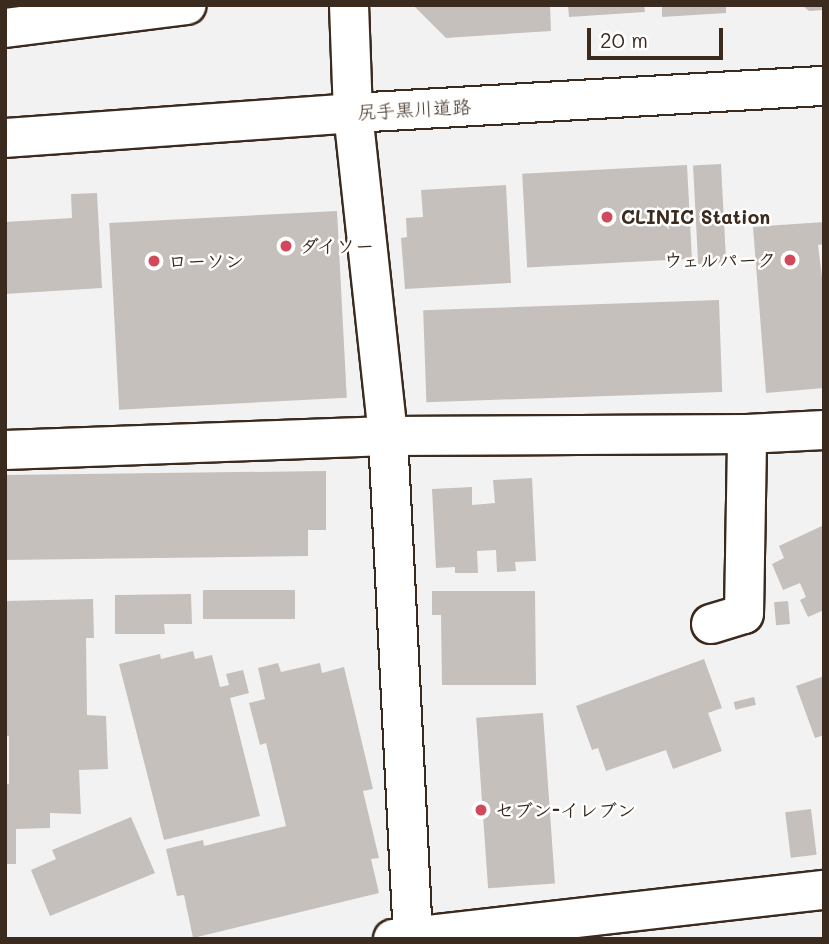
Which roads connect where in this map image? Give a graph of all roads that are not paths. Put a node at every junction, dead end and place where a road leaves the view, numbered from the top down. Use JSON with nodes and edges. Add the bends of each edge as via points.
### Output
{"nodes":[{"id":1,"x":187,"y":5,"type":"edge"},
{"id":2,"x":349,"y":5,"type":"edge"},
{"id":3,"x":5,"y":28,"type":"edge"},
{"id":4,"x":824,"y":86,"type":"edge"},
{"id":5,"x":353,"y":113,"type":"junction"},
{"id":6,"x":5,"y":138,"type":"edge"},
{"id":7,"x":824,"y":430,"type":"edge"},
{"id":8,"x":747,"y":434,"type":"junction"},
{"id":9,"x":388,"y":436,"type":"junction"},
{"id":10,"x":5,"y":450,"type":"edge"},
{"id":11,"x":711,"y":624,"type":"dead end"},
{"id":12,"x":824,"y":890,"type":"edge"},
{"id":13,"x":406,"y":937,"type":"edge"}],
"edges":[{"from":1,"to":3,"type":"street"},
{"from":2,"to":5,"type":"street"},
{"from":4,"to":5,"type":"street","name":"尻手黒川道路"},
{"from":5,"to":6,"type":"street","name":"尻手黒川道路"},
{"from":5,"to":9,"type":"street"},
{"from":7,"to":8,"type":"street"},
{"from":8,"to":9,"type":"street"},
{"from":8,"to":11,"type":"street","via":[[744,614]]},
{"from":9,"to":10,"type":"street"},
{"from":9,"to":13,"type":"street"},
{"from":12,"to":13,"type":"street"}]}
